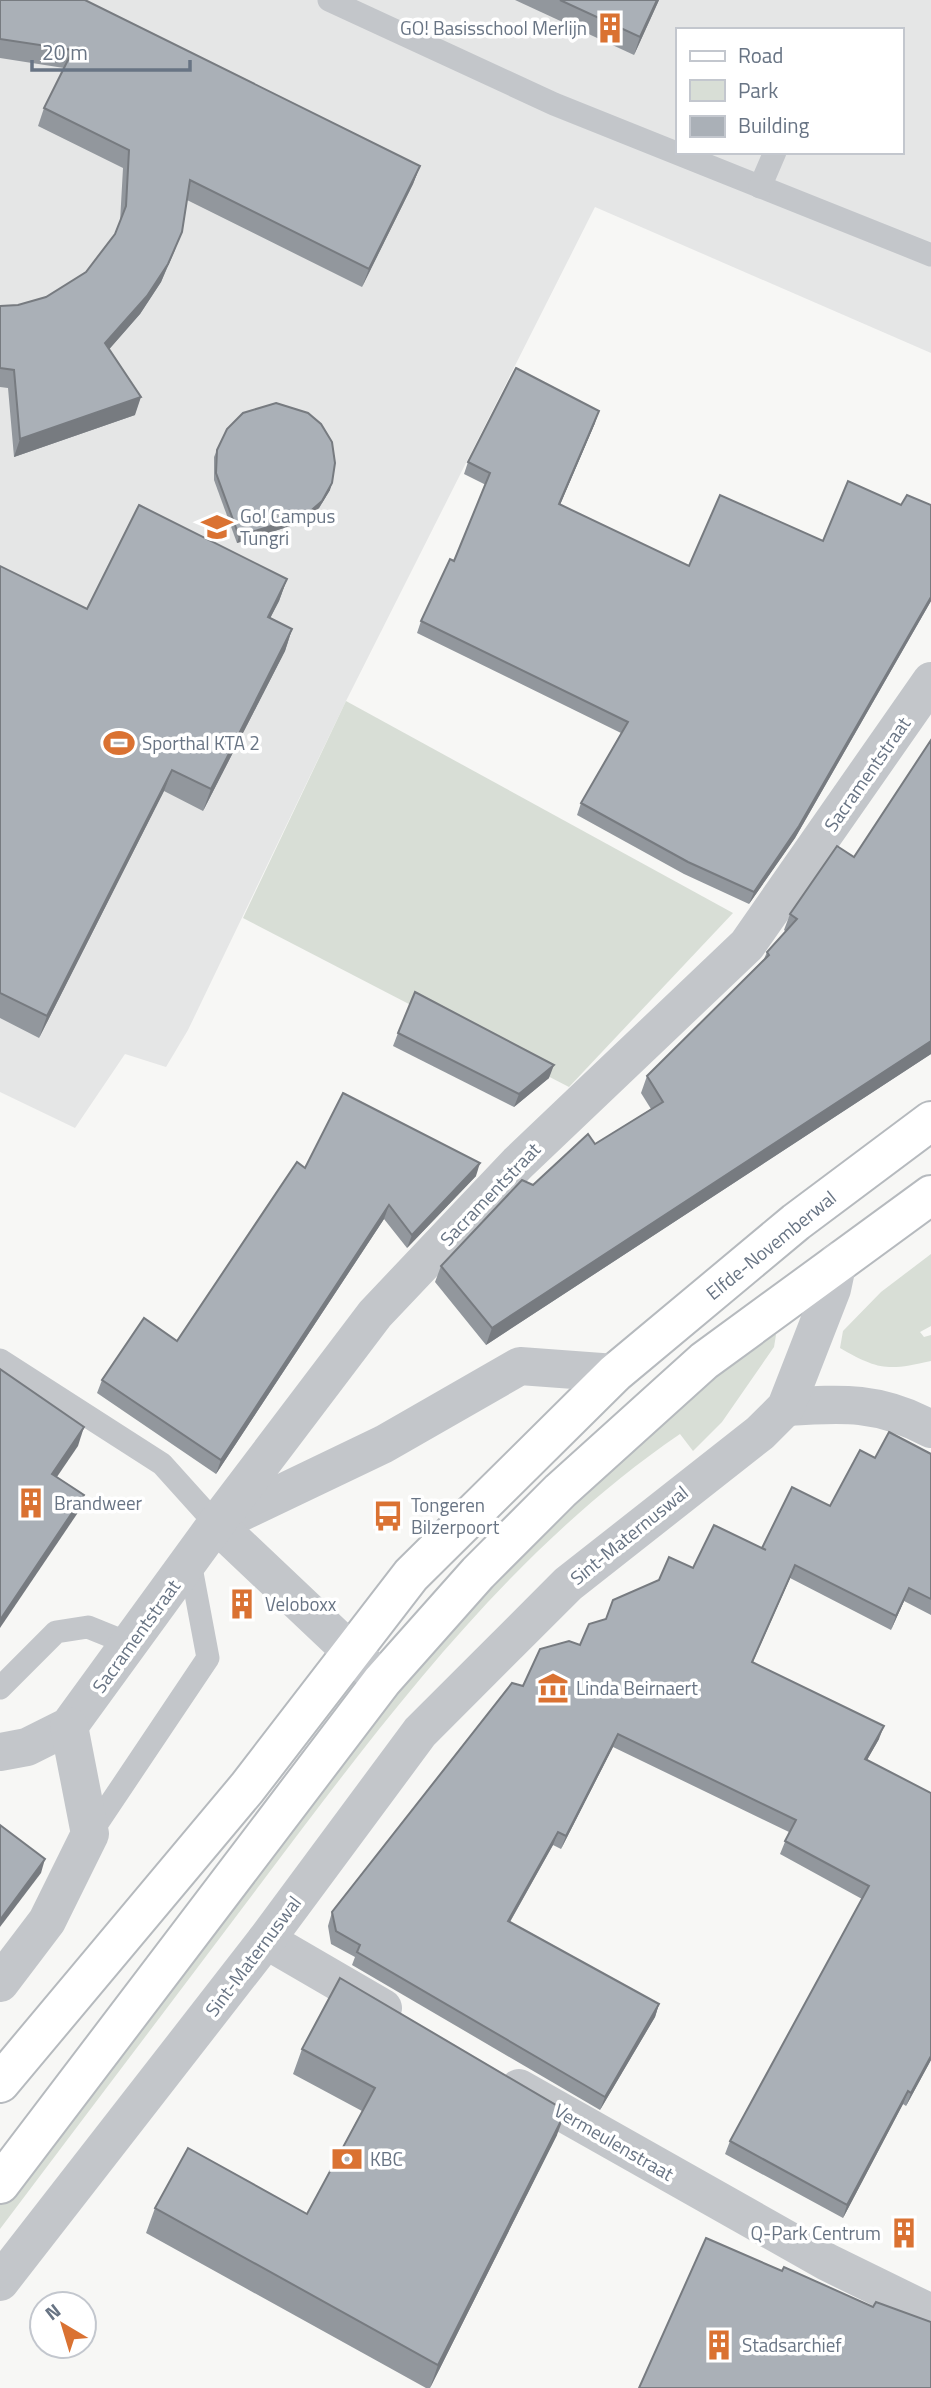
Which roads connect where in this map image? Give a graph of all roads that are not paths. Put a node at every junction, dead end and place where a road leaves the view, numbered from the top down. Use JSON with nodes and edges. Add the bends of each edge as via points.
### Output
{"nodes":[{"id":1,"x":329,"y":0,"type":"edge"},
{"id":2,"x":674,"y":145,"type":"edge"},
{"id":3,"x":692,"y":154,"type":"edge"},
{"id":4,"x":774,"y":154,"type":"edge"},
{"id":5,"x":760,"y":187,"type":"junction"},
{"id":6,"x":931,"y":255,"type":"edge"},
{"id":7,"x":931,"y":681,"type":"edge"},
{"id":8,"x":931,"y":1121,"type":"edge"},
{"id":9,"x":931,"y":1195,"type":"edge"},
{"id":10,"x":838,"y":1261,"type":"junction"},
{"id":11,"x":0,"y":1360,"type":"edge"},
{"id":12,"x":615,"y":1373,"type":"junction"},
{"id":13,"x":786,"y":1407,"type":"junction"},
{"id":14,"x":923,"y":1414,"type":"edge"},
{"id":15,"x":216,"y":1524,"type":"junction"},
{"id":16,"x":190,"y":1562,"type":"junction"},
{"id":17,"x":130,"y":1644,"type":"junction"},
{"id":18,"x":350,"y":1651,"type":"junction"},
{"id":19,"x":382,"y":1681,"type":"junction"},
{"id":20,"x":0,"y":1688,"type":"edge"},
{"id":21,"x":69,"y":1726,"type":"junction"},
{"id":22,"x":0,"y":1752,"type":"edge"},
{"id":23,"x":90,"y":1834,"type":"junction"},
{"id":24,"x":266,"y":1940,"type":"junction"},
{"id":25,"x":0,"y":1983,"type":"edge"},
{"id":26,"x":411,"y":2025,"type":"edge"},
{"id":27,"x":484,"y":2067,"type":"edge"},
{"id":28,"x":0,"y":2083,"type":"edge"},
{"id":29,"x":0,"y":2184,"type":"edge"},
{"id":30,"x":0,"y":2282,"type":"edge"},
{"id":31,"x":931,"y":2313,"type":"edge"}],
"edges":[{"from":1,"to":2,"type":"lane","via":[[554,104]]},
{"from":3,"to":5,"type":"lane"},
{"from":4,"to":5,"type":"lane"},
{"from":5,"to":6,"type":"lane"},
{"from":7,"to":15,"type":"street","name":"Sacramentstraat","via":[[747,945],[517,1163],[375,1314]]},
{"from":8,"to":12,"type":"main road","name":"Elfde-Novemberwal","via":[[796,1222]]},
{"from":9,"to":10,"type":"main road"},
{"from":10,"to":13,"type":"street","name":"Sint-Maternuswal","via":[[832,1290]]},
{"from":10,"to":19,"type":"main road","via":[[704,1361],[560,1491],[478,1573]]},
{"from":11,"to":15,"type":"lane","via":[[162,1464]]},
{"from":12,"to":15,"type":"street","via":[[520,1366],[383,1444]]},
{"from":12,"to":18,"type":"main road","via":[[411,1575]]},
{"from":13,"to":14,"type":"street","via":[[847,1402]]},
{"from":13,"to":24,"type":"street","name":"Sint-Maternuswal","via":[[760,1433],[568,1584],[420,1732]]},
{"from":15,"to":16,"type":"street","name":"Sacramentstraat"},
{"from":15,"to":18,"type":"street"},
{"from":16,"to":17,"type":"street","name":"Sacramentstraat"},
{"from":16,"to":23,"type":"lane","via":[[208,1658]]},
{"from":17,"to":20,"type":"lane","via":[[88,1627],[56,1632]]},
{"from":17,"to":21,"type":"street","name":"Sacramentstraat"},
{"from":18,"to":19,"type":"street"},
{"from":18,"to":28,"type":"main road","via":[[247,1788]]},
{"from":19,"to":29,"type":"main road"},
{"from":21,"to":22,"type":"street","via":[[27,1747]]},
{"from":21,"to":23,"type":"street"},
{"from":23,"to":25,"type":"street","via":[[47,1921]]},
{"from":24,"to":26,"type":"street"},
{"from":24,"to":30,"type":"street","name":"Sint-Maternuswal"},
{"from":27,"to":31,"type":"street","name":"Vermeulenstraat","via":[[827,2262]]}]}
